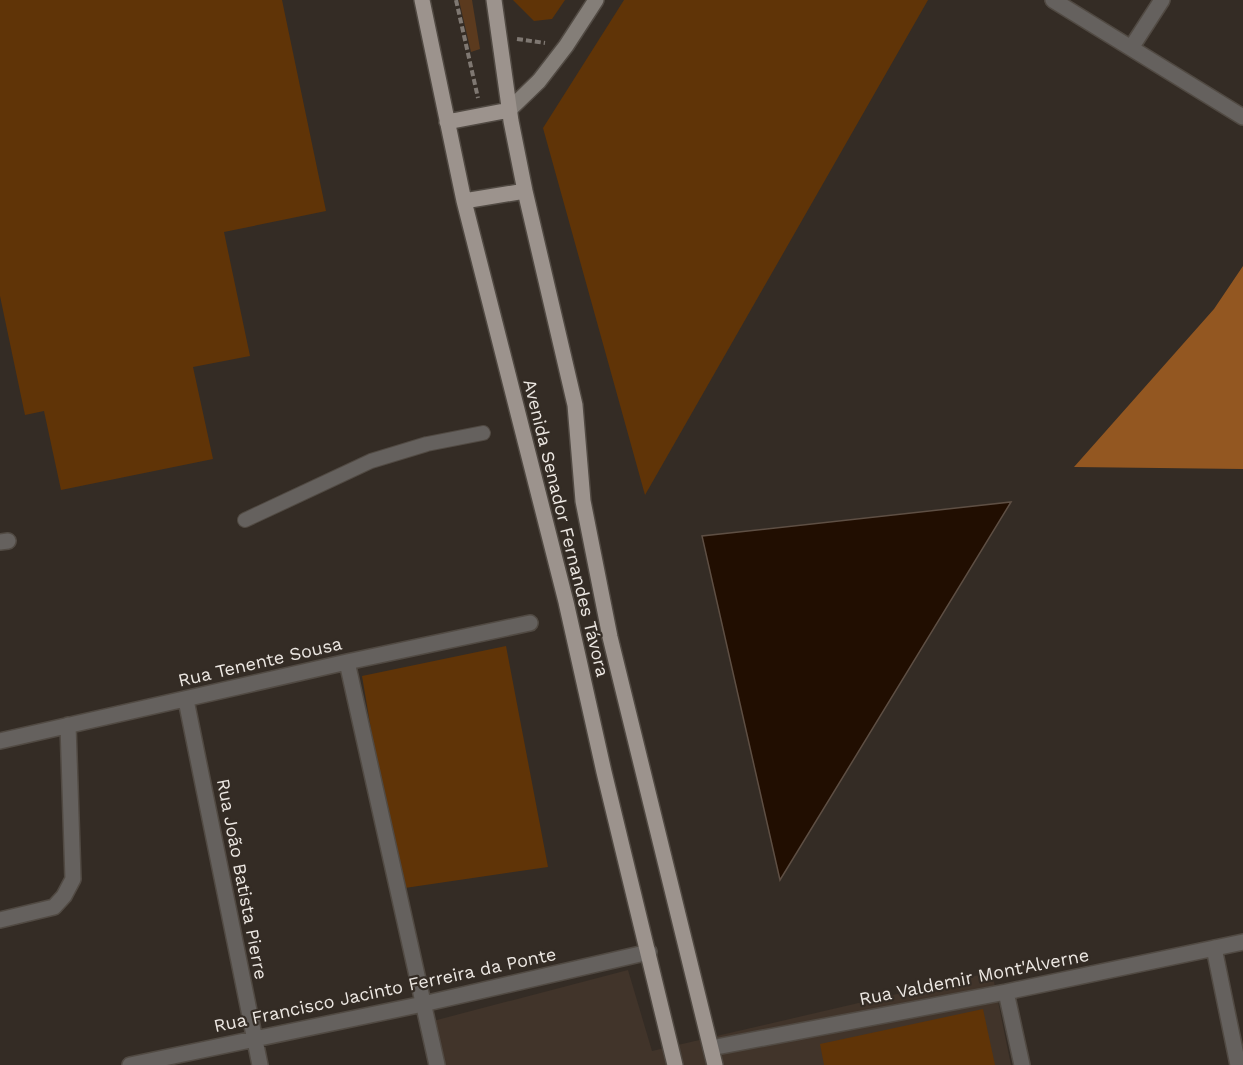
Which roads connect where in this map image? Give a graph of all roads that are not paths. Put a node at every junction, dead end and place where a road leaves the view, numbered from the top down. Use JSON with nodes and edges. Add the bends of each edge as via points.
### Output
{"nodes":[{"id":1,"x":422,"y":0,"type":"edge"},
{"id":2,"x":494,"y":0,"type":"edge"},
{"id":3,"x":596,"y":0,"type":"edge"},
{"id":4,"x":1053,"y":0,"type":"edge"},
{"id":5,"x":1162,"y":0,"type":"edge"},
{"id":6,"x":1131,"y":48,"type":"junction"},
{"id":7,"x":509,"y":110,"type":"junction"},
{"id":8,"x":1243,"y":117,"type":"edge"},
{"id":9,"x":447,"y":122,"type":"junction"},
{"id":10,"x":525,"y":191,"type":"junction"},
{"id":11,"x":464,"y":201,"type":"junction"},
{"id":12,"x":483,"y":433,"type":"dead end"},
{"id":13,"x":245,"y":520,"type":"dead end"},
{"id":14,"x":530,"y":623,"type":"dead end"},
{"id":15,"x":347,"y":662,"type":"junction"},
{"id":16,"x":186,"y":700,"type":"junction"},
{"id":17,"x":68,"y":725,"type":"junction"},
{"id":18,"x":0,"y":741,"type":"edge"},
{"id":19,"x":0,"y":920,"type":"edge"},
{"id":20,"x":1243,"y":942,"type":"edge"},
{"id":21,"x":1214,"y":948,"type":"junction"},
{"id":22,"x":649,"y":952,"type":"junction"},
{"id":23,"x":1006,"y":992,"type":"junction"},
{"id":24,"x":423,"y":1004,"type":"junction"},
{"id":25,"x":254,"y":1039,"type":"junction"},
{"id":26,"x":711,"y":1048,"type":"junction"},
{"id":27,"x":130,"y":1065,"type":"edge"},
{"id":28,"x":260,"y":1065,"type":"edge"},
{"id":29,"x":437,"y":1065,"type":"edge"},
{"id":30,"x":675,"y":1065,"type":"edge"},
{"id":31,"x":715,"y":1065,"type":"edge"},
{"id":32,"x":1022,"y":1065,"type":"edge"},
{"id":33,"x":1238,"y":1065,"type":"edge"}],
"edges":[{"from":1,"to":9,"type":"main road","name":"Avenida Senador Fernandes Távora"},
{"from":2,"to":7,"type":"main road","name":"Avenida Senador Fernandes Távora"},
{"from":3,"to":7,"type":"main road","via":[[539,81]]},
{"from":4,"to":6,"type":"street"},
{"from":5,"to":6,"type":"street"},
{"from":6,"to":8,"type":"street"},
{"from":7,"to":9,"type":"main road"},
{"from":7,"to":10,"type":"main road","name":"Avenida Senador Fernandes Távora"},
{"from":9,"to":11,"type":"main road","name":"Avenida Senador Fernandes Távora"},
{"from":10,"to":11,"type":"main road"},
{"from":10,"to":26,"type":"main road","name":"Avenida Senador Fernandes Távora","via":[[575,405],[583,501],[610,637]]},
{"from":11,"to":22,"type":"main road","name":"Avenida Senador Fernandes Távora","via":[[566,602]]},
{"from":12,"to":13,"type":"lane","via":[[371,461]]},
{"from":14,"to":15,"type":"street","name":"Rua Tenente Sousa"},
{"from":15,"to":16,"type":"street","name":"Rua Tenente Sousa"},
{"from":15,"to":24,"type":"street"},
{"from":16,"to":17,"type":"street","name":"Rua Tenente Sousa"},
{"from":16,"to":25,"type":"street","name":"Rua João Batista Pierre"},
{"from":17,"to":18,"type":"street","name":"Rua Tenente Sousa"},
{"from":17,"to":19,"type":"street","via":[[73,879],[54,907]]},
{"from":20,"to":21,"type":"street","name":"Rua Valdemir Mont'Alverne"},
{"from":21,"to":23,"type":"street","name":"Rua Valdemir Mont'Alverne"},
{"from":21,"to":33,"type":"street"},
{"from":22,"to":24,"type":"street","name":"Rua Francisco Jacinto Ferreira da Ponte"},
{"from":22,"to":30,"type":"main road","name":"Avenida Senador Fernandes Távora"},
{"from":23,"to":26,"type":"street","name":"Rua Valdemir Mont'Alverne"},
{"from":23,"to":32,"type":"street"},
{"from":24,"to":25,"type":"street","name":"Rua Francisco Jacinto Ferreira da Ponte"},
{"from":24,"to":29,"type":"street"},
{"from":25,"to":27,"type":"street","name":"Rua Francisco Jacinto Ferreira da Ponte"},
{"from":25,"to":28,"type":"street","name":"Rua João Batista Pierre"},
{"from":26,"to":31,"type":"main road","name":"Avenida Senador Fernandes Távora"}]}
